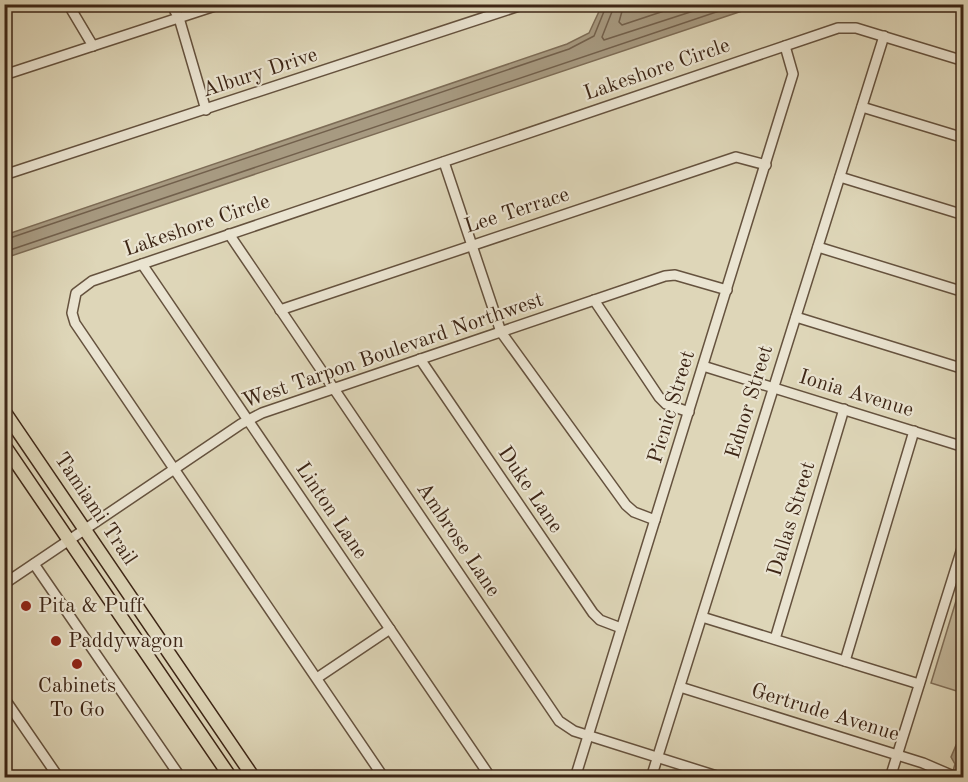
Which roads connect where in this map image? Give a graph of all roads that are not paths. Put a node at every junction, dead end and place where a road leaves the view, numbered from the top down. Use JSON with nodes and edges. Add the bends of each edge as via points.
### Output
{"nodes":[{"id":1,"x":68,"y":4,"type":"edge"},
{"id":2,"x":171,"y":4,"type":"edge"},
{"id":3,"x":221,"y":4,"type":"edge"},
{"id":4,"x":525,"y":4,"type":"edge"},
{"id":5,"x":179,"y":18,"type":"junction"},
{"id":6,"x":884,"y":36,"type":"junction"},
{"id":7,"x":93,"y":46,"type":"junction"},
{"id":8,"x":785,"y":46,"type":"junction"},
{"id":9,"x":963,"y":61,"type":"edge"},
{"id":10,"x":4,"y":75,"type":"edge"},
{"id":11,"x":862,"y":107,"type":"junction"},
{"id":12,"x":206,"y":110,"type":"junction"},
{"id":13,"x":963,"y":138,"type":"edge"},
{"id":14,"x":444,"y":162,"type":"junction"},
{"id":15,"x":766,"y":165,"type":"junction"},
{"id":16,"x":4,"y":175,"type":"edge"},
{"id":17,"x":840,"y":177,"type":"junction"},
{"id":18,"x":963,"y":215,"type":"edge"},
{"id":19,"x":229,"y":234,"type":"junction"},
{"id":20,"x":472,"y":245,"type":"junction"},
{"id":21,"x":818,"y":247,"type":"junction"},
{"id":22,"x":142,"y":264,"type":"junction"},
{"id":23,"x":727,"y":290,"type":"junction"},
{"id":24,"x":963,"y":292,"type":"edge"},
{"id":25,"x":594,"y":300,"type":"junction"},
{"id":26,"x":280,"y":310,"type":"junction"},
{"id":27,"x":796,"y":317,"type":"junction"},
{"id":28,"x":501,"y":332,"type":"junction"},
{"id":29,"x":420,"y":359,"type":"junction"},
{"id":30,"x":703,"y":366,"type":"junction"},
{"id":31,"x":963,"y":369,"type":"edge"},
{"id":32,"x":774,"y":387,"type":"junction"},
{"id":33,"x":333,"y":388,"type":"junction"},
{"id":34,"x":844,"y":409,"type":"junction"},
{"id":35,"x":4,"y":411,"type":"edge"},
{"id":36,"x":689,"y":412,"type":"junction"},
{"id":37,"x":248,"y":420,"type":"junction"},
{"id":38,"x":914,"y":431,"type":"junction"},
{"id":39,"x":4,"y":445,"type":"edge"},
{"id":40,"x":963,"y":447,"type":"edge"},
{"id":41,"x":174,"y":469,"type":"junction"},
{"id":42,"x":655,"y":520,"type":"junction"},
{"id":43,"x":84,"y":528,"type":"junction"},
{"id":44,"x":69,"y":540,"type":"junction"},
{"id":45,"x":963,"y":542,"type":"edge"},
{"id":46,"x":34,"y":564,"type":"junction"},
{"id":47,"x":4,"y":584,"type":"edge"},
{"id":48,"x":702,"y":617,"type":"junction"},
{"id":49,"x":621,"y":628,"type":"junction"},
{"id":50,"x":390,"y":629,"type":"junction"},
{"id":51,"x":775,"y":639,"type":"junction"},
{"id":52,"x":845,"y":661,"type":"junction"},
{"id":53,"x":317,"y":678,"type":"junction"},
{"id":54,"x":919,"y":684,"type":"junction"},
{"id":55,"x":680,"y":687,"type":"junction"},
{"id":56,"x":5,"y":702,"type":"edge"},
{"id":57,"x":588,"y":735,"type":"junction"},
{"id":58,"x":897,"y":754,"type":"junction"},
{"id":59,"x":658,"y":757,"type":"junction"},
{"id":60,"x":58,"y":777,"type":"edge"},
{"id":61,"x":181,"y":777,"type":"edge"},
{"id":62,"x":231,"y":777,"type":"edge"},
{"id":63,"x":254,"y":777,"type":"edge"},
{"id":64,"x":384,"y":777,"type":"edge"},
{"id":65,"x":491,"y":777,"type":"edge"},
{"id":66,"x":575,"y":777,"type":"edge"},
{"id":67,"x":651,"y":777,"type":"edge"},
{"id":68,"x":723,"y":777,"type":"edge"},
{"id":69,"x":890,"y":777,"type":"edge"},
{"id":70,"x":958,"y":777,"type":"edge"}],
"edges":[{"from":1,"to":7,"type":"street"},
{"from":2,"to":5,"type":"street"},
{"from":3,"to":5,"type":"street"},
{"from":4,"to":12,"type":"street","name":"Albury Drive"},
{"from":5,"to":7,"type":"street"},
{"from":5,"to":12,"type":"street"},
{"from":6,"to":8,"type":"street","name":"Lakeshore Circle","via":[[846,27]]},
{"from":6,"to":9,"type":"street","name":"Lakeshore Circle"},
{"from":6,"to":11,"type":"street","name":"Ednor Street"},
{"from":7,"to":10,"type":"street"},
{"from":8,"to":14,"type":"street","name":"Lakeshore Circle"},
{"from":8,"to":15,"type":"street","name":"Picnic Street","via":[[793,74]]},
{"from":11,"to":13,"type":"street"},
{"from":11,"to":17,"type":"street","name":"Ednor Street"},
{"from":12,"to":16,"type":"street","name":"Albury Drive"},
{"from":14,"to":19,"type":"street","name":"Lakeshore Circle"},
{"from":14,"to":20,"type":"street"},
{"from":15,"to":20,"type":"street","name":"Lee Terrace","via":[[736,157]]},
{"from":15,"to":23,"type":"street","name":"Picnic Street"},
{"from":17,"to":18,"type":"street"},
{"from":17,"to":21,"type":"street","name":"Ednor Street"},
{"from":19,"to":22,"type":"street","name":"Lakeshore Circle"},
{"from":19,"to":26,"type":"street","name":"Ambrose Lane"},
{"from":20,"to":26,"type":"street","name":"Lee Terrace"},
{"from":20,"to":28,"type":"street"},
{"from":21,"to":24,"type":"street"},
{"from":21,"to":27,"type":"street","name":"Ednor Street"},
{"from":22,"to":37,"type":"street","name":"Linton Lane"},
{"from":22,"to":41,"type":"street","name":"Lakeshore Circle","via":[[83,286],[76,293],[72,313]]},
{"from":23,"to":25,"type":"street","name":"West Tarpon Boulevard Northwest","via":[[675,275]]},
{"from":23,"to":30,"type":"street","name":"Picnic Street"},
{"from":25,"to":28,"type":"street","name":"West Tarpon Boulevard Northwest"},
{"from":25,"to":36,"type":"street","via":[[659,396],[666,404]]},
{"from":26,"to":33,"type":"street","name":"Ambrose Lane"},
{"from":27,"to":31,"type":"street"},
{"from":27,"to":32,"type":"street","name":"Ednor Street"},
{"from":28,"to":29,"type":"street","name":"West Tarpon Boulevard Northwest"},
{"from":28,"to":42,"type":"street","via":[[626,505]]},
{"from":29,"to":33,"type":"street","name":"West Tarpon Boulevard Northwest"},
{"from":29,"to":49,"type":"street","name":"Duke Lane","via":[[593,613]]},
{"from":30,"to":32,"type":"street","name":"Ionia Avenue"},
{"from":30,"to":36,"type":"street","name":"Picnic Street"},
{"from":32,"to":34,"type":"street","name":"Ionia Avenue"},
{"from":32,"to":48,"type":"street","name":"Ednor Street"},
{"from":33,"to":37,"type":"street","name":"West Tarpon Boulevard Northwest"},
{"from":33,"to":57,"type":"street","name":"Ambrose Lane","via":[[559,721]]},
{"from":34,"to":38,"type":"street","name":"Ionia Avenue"},
{"from":34,"to":51,"type":"street","name":"Dallas Street"},
{"from":35,"to":43,"type":"main road","name":"Tamiami Trail"},
{"from":36,"to":42,"type":"street","name":"Picnic Street"},
{"from":37,"to":41,"type":"street","name":"West Tarpon Boulevard Northwest"},
{"from":37,"to":50,"type":"street","name":"Linton Lane"},
{"from":38,"to":40,"type":"street","name":"Ionia Avenue"},
{"from":38,"to":52,"type":"street"},
{"from":39,"to":44,"type":"main road","name":"Tamiami Trail"},
{"from":41,"to":43,"type":"street","name":"West Tarpon Boulevard Northwest"},
{"from":41,"to":53,"type":"street","name":"Lakeshore Circle"},
{"from":42,"to":49,"type":"street","name":"Picnic Street"},
{"from":43,"to":44,"type":"street","name":"West Tarpon Boulevard Northwest"},
{"from":43,"to":63,"type":"main road","name":"Tamiami Trail"},
{"from":44,"to":46,"type":"street","name":"West Tarpon Boulevard Northwest"},
{"from":44,"to":62,"type":"main road","name":"Tamiami Trail"},
{"from":45,"to":54,"type":"street"},
{"from":46,"to":47,"type":"street","name":"West Tarpon Boulevard Northwest"},
{"from":46,"to":61,"type":"street"},
{"from":48,"to":51,"type":"street"},
{"from":48,"to":55,"type":"street","name":"Ednor Street"},
{"from":49,"to":57,"type":"street","name":"Picnic Street"},
{"from":50,"to":53,"type":"street"},
{"from":50,"to":65,"type":"street","name":"Linton Lane"},
{"from":51,"to":52,"type":"street"},
{"from":52,"to":54,"type":"street"},
{"from":53,"to":64,"type":"street","name":"Lakeshore Circle"},
{"from":54,"to":58,"type":"street"},
{"from":55,"to":58,"type":"street","name":"Gertrude Avenue"},
{"from":55,"to":59,"type":"street","name":"Ednor Street"},
{"from":56,"to":60,"type":"street"},
{"from":57,"to":59,"type":"street","name":"Ambrose Lane"},
{"from":57,"to":66,"type":"street","name":"Picnic Street"},
{"from":58,"to":69,"type":"street"},
{"from":58,"to":70,"type":"street","name":"Gertrude Avenue"},
{"from":59,"to":67,"type":"street","name":"Ednor Street"},
{"from":59,"to":68,"type":"street","name":"Ambrose Lane"}]}
